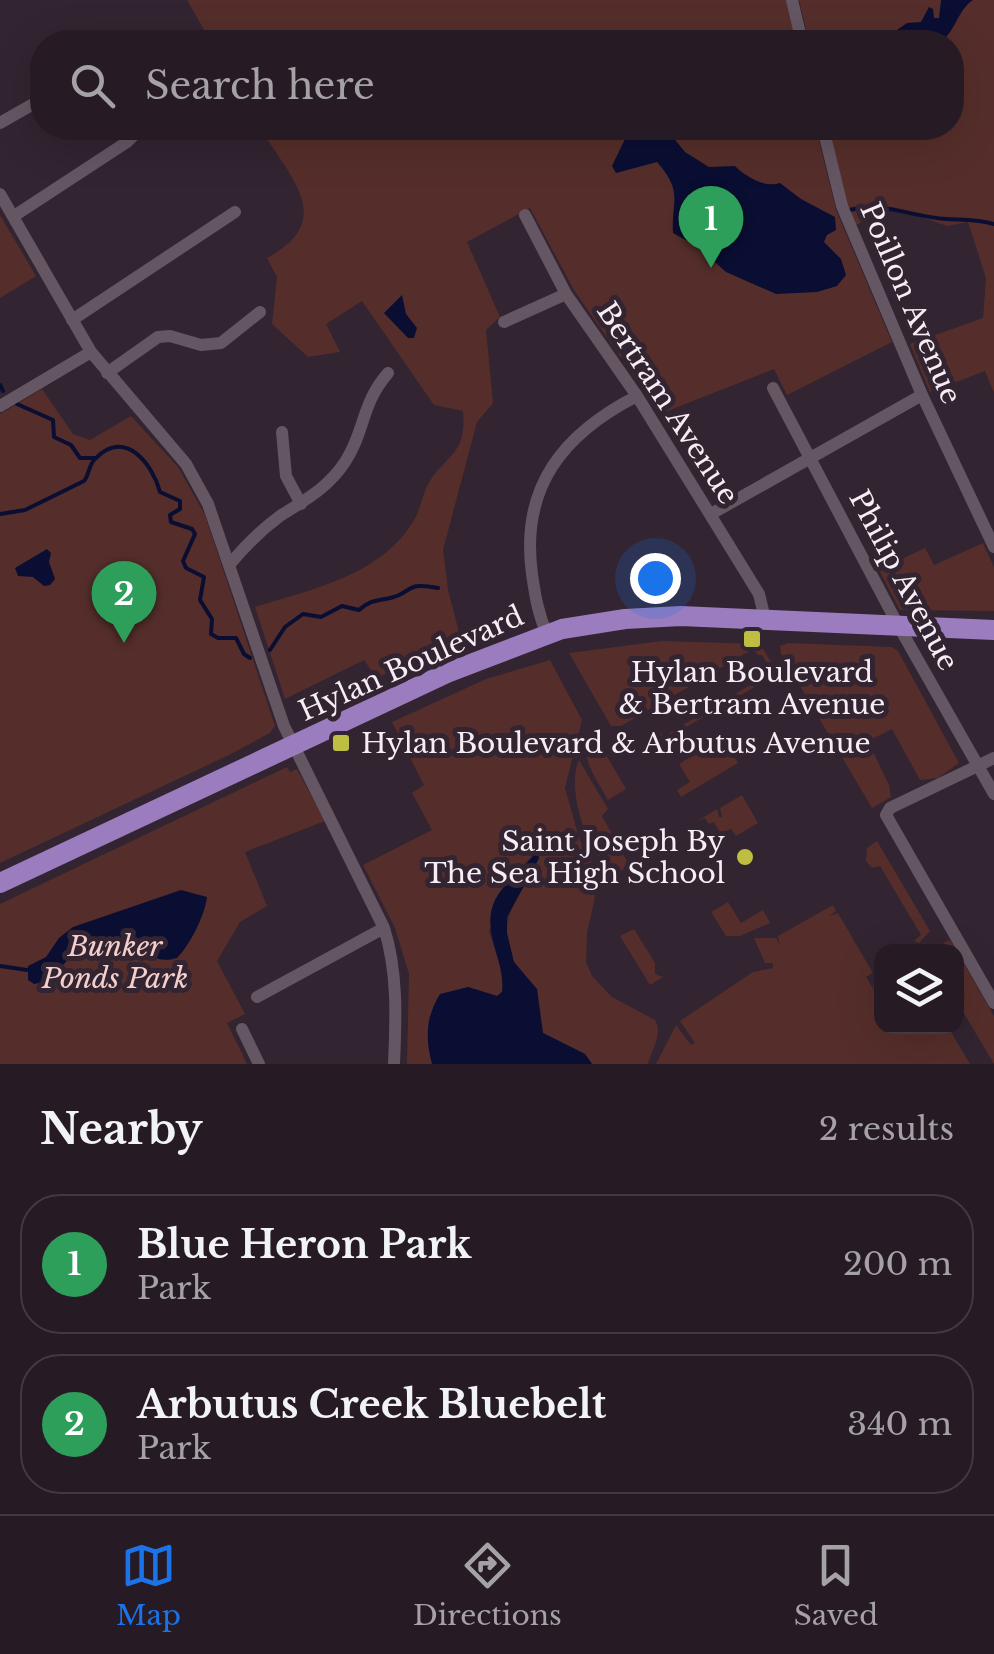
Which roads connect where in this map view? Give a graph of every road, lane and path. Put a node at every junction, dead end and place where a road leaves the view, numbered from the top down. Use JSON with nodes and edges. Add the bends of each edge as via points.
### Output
{"nodes":[{"id":1,"x":792,"y":0,"type":"edge"},
{"id":2,"x":799,"y":30,"type":"edge"},
{"id":3,"x":30,"y":106,"type":"edge"},
{"id":4,"x":0,"y":123,"type":"edge"},
{"id":5,"x":129,"y":140,"type":"edge"},
{"id":6,"x":826,"y":140,"type":"edge"},
{"id":7,"x":0,"y":194,"type":"edge"},
{"id":8,"x":235,"y":212,"type":"dead end"},
{"id":9,"x":525,"y":214,"type":"dead end"},
{"id":10,"x":14,"y":216,"type":"junction"},
{"id":11,"x":566,"y":294,"type":"junction"},
{"id":12,"x":260,"y":312,"type":"dead end"},
{"id":13,"x":72,"y":320,"type":"junction"},
{"id":14,"x":504,"y":322,"type":"dead end"},
{"id":15,"x":91,"y":352,"type":"junction"},
{"id":16,"x":388,"y":373,"type":"dead end"},
{"id":17,"x":107,"y":374,"type":"junction"},
{"id":18,"x":773,"y":388,"type":"dead end"},
{"id":19,"x":922,"y":395,"type":"junction"},
{"id":20,"x":638,"y":396,"type":"junction"},
{"id":21,"x":0,"y":406,"type":"edge"},
{"id":22,"x":282,"y":432,"type":"dead end"},
{"id":23,"x":810,"y":459,"type":"junction"},
{"id":24,"x":301,"y":504,"type":"junction"},
{"id":25,"x":711,"y":514,"type":"junction"},
{"id":26,"x":994,"y":547,"type":"edge"},
{"id":27,"x":230,"y":564,"type":"junction"},
{"id":28,"x":765,"y":619,"type":"junction"},
{"id":29,"x":898,"y":624,"type":"junction"},
{"id":30,"x":994,"y":630,"type":"edge"},
{"id":31,"x":547,"y":634,"type":"junction"},
{"id":32,"x":294,"y":744,"type":"junction"},
{"id":33,"x":994,"y":758,"type":"edge"},
{"id":34,"x":978,"y":766,"type":"junction"},
{"id":35,"x":994,"y":794,"type":"edge"},
{"id":36,"x":0,"y":883,"type":"edge"},
{"id":37,"x":384,"y":928,"type":"junction"},
{"id":38,"x":257,"y":997,"type":"dead end"},
{"id":39,"x":994,"y":1003,"type":"edge"},
{"id":40,"x":242,"y":1028,"type":"dead end"},
{"id":41,"x":259,"y":1064,"type":"edge"},
{"id":42,"x":394,"y":1064,"type":"edge"}],
"edges":[{"from":1,"to":2,"type":"street"},
{"from":3,"to":4,"type":"street"},
{"from":5,"to":10,"type":"street"},
{"from":6,"to":19,"type":"street","name":"Poillon Avenue","via":[[842,206]]},
{"from":7,"to":10,"type":"street"},
{"from":8,"to":13,"type":"street"},
{"from":9,"to":11,"type":"street","name":"Bertram Avenue"},
{"from":10,"to":13,"type":"street"},
{"from":11,"to":14,"type":"street"},
{"from":11,"to":20,"type":"street","name":"Bertram Avenue"},
{"from":12,"to":17,"type":"street","via":[[221,343],[158,337]]},
{"from":13,"to":15,"type":"street"},
{"from":15,"to":17,"type":"street"},
{"from":15,"to":21,"type":"street"},
{"from":16,"to":24,"type":"street","via":[[368,400],[346,462]]},
{"from":17,"to":27,"type":"street","via":[[186,464]]},
{"from":18,"to":23,"type":"street","name":"Philip Avenue"},
{"from":19,"to":23,"type":"street"},
{"from":19,"to":26,"type":"street","name":"Poillon Avenue"},
{"from":20,"to":25,"type":"street","name":"Bertram Avenue"},
{"from":20,"to":31,"type":"street","via":[[569,442],[545,476],[528,545]]},
{"from":22,"to":24,"type":"street","via":[[286,476]]},
{"from":23,"to":25,"type":"street"},
{"from":23,"to":29,"type":"street","name":"Philip Avenue"},
{"from":24,"to":27,"type":"street"},
{"from":25,"to":28,"type":"street","name":"Bertram Avenue","via":[[759,594]]},
{"from":27,"to":32,"type":"street"},
{"from":28,"to":29,"type":"main road","name":"Hylan Boulevard"},
{"from":28,"to":31,"type":"main road","name":"Hylan Boulevard","via":[[636,618]]},
{"from":29,"to":30,"type":"main road","name":"Hylan Boulevard"},
{"from":29,"to":34,"type":"street","name":"Philip Avenue"},
{"from":31,"to":32,"type":"main road","name":"Hylan Boulevard"},
{"from":32,"to":36,"type":"main road","name":"Hylan Boulevard"},
{"from":32,"to":37,"type":"street"},
{"from":33,"to":34,"type":"street"},
{"from":34,"to":35,"type":"street","name":"Philip Avenue"},
{"from":34,"to":39,"type":"street","via":[[886,813]]},
{"from":37,"to":38,"type":"street"},
{"from":37,"to":42,"type":"street","via":[[396,987]]},
{"from":40,"to":41,"type":"street"}]}
